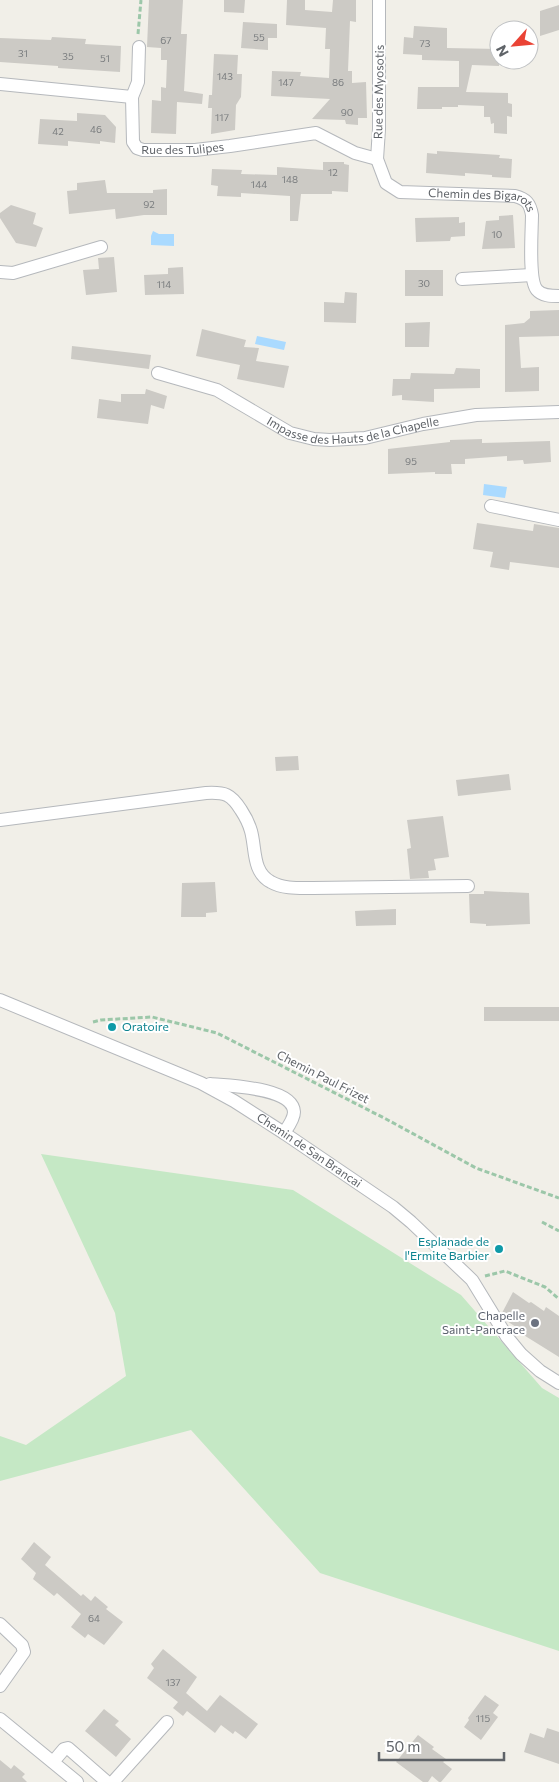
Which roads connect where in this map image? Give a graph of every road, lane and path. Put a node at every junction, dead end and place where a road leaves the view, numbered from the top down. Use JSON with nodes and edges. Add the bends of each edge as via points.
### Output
{"nodes":[{"id":1,"x":141,"y":0,"type":"edge"},
{"id":2,"x":379,"y":0,"type":"edge"},
{"id":3,"x":139,"y":47,"type":"joint"},
{"id":4,"x":0,"y":84,"type":"edge"},
{"id":5,"x":132,"y":97,"type":"junction"},
{"id":6,"x":377,"y":159,"type":"junction"},
{"id":7,"x":386,"y":183,"type":"joint"},
{"id":8,"x":101,"y":247,"type":"dead end"},
{"id":9,"x":0,"y":272,"type":"edge"},
{"id":10,"x":532,"y":275,"type":"junction"},
{"id":11,"x":462,"y":279,"type":"dead end"},
{"id":12,"x":559,"y":296,"type":"edge"},
{"id":13,"x":158,"y":373,"type":"dead end"},
{"id":14,"x":559,"y":412,"type":"edge"},
{"id":15,"x":491,"y":506,"type":"dead end"},
{"id":16,"x":559,"y":520,"type":"edge"},
{"id":17,"x":0,"y":820,"type":"edge"},
{"id":18,"x":468,"y":886,"type":"dead end"},
{"id":19,"x":0,"y":1000,"type":"edge"},
{"id":20,"x":68,"y":1028,"type":"junction"},
{"id":21,"x":201,"y":1083,"type":"junction"},
{"id":22,"x":284,"y":1133,"type":"junction"},
{"id":23,"x":559,"y":1198,"type":"edge"},
{"id":24,"x":542,"y":1222,"type":"dead end"},
{"id":25,"x":559,"y":1232,"type":"edge"},
{"id":26,"x":472,"y":1280,"type":"junction"},
{"id":27,"x":559,"y":1299,"type":"edge"},
{"id":28,"x":559,"y":1383,"type":"edge"},
{"id":29,"x":0,"y":1624,"type":"edge"},
{"id":30,"x":0,"y":1686,"type":"edge"},
{"id":31,"x":0,"y":1719,"type":"edge"},
{"id":32,"x":167,"y":1722,"type":"dead end"},
{"id":33,"x":54,"y":1762,"type":"junction"},
{"id":34,"x":77,"y":1782,"type":"edge"},
{"id":35,"x":107,"y":1782,"type":"edge"},
{"id":36,"x":113,"y":1782,"type":"edge"}],
"edges":[{"from":1,"to":3,"type":"path"},
{"from":2,"to":6,"type":"street","name":"Rue des Myosotis"},
{"from":3,"to":5,"type":"street","via":[[138,82]]},
{"from":4,"to":5,"type":"street"},
{"from":5,"to":6,"type":"street","name":"Rue des Tulipes","via":[[133,142],[143,150],[195,150],[316,133],[355,153]]},
{"from":6,"to":7,"type":"street","name":"Rue des Myosotis"},
{"from":7,"to":10,"type":"street","name":"Chemin des Bigarots","via":[[400,192],[515,196],[526,200],[532,215]]},
{"from":8,"to":9,"type":"street","via":[[13,273]]},
{"from":10,"to":11,"type":"street"},
{"from":10,"to":12,"type":"street","via":[[533,284],[540,293]]},
{"from":13,"to":14,"type":"street","name":"Impasse des Hauts de la Chapelle","via":[[217,390],[290,433],[314,439],[365,438],[476,415]]},
{"from":15,"to":16,"type":"street"},
{"from":17,"to":18,"type":"street","via":[[220,792],[235,800],[245,817],[251,831],[256,865],[271,882],[287,887],[313,888]]},
{"from":19,"to":20,"type":"street","name":"Chemin de San Brancai"},
{"from":20,"to":21,"type":"street","name":"Chemin de San Brancai"},
{"from":20,"to":23,"type":"path","name":"Chemin Paul Frizet","via":[[101,1020],[152,1017],[217,1033],[476,1168]]},
{"from":21,"to":22,"type":"street","name":"Chemin de San Brancai"},
{"from":21,"to":22,"type":"street","via":[[267,1091],[284,1097],[294,1111]]},
{"from":22,"to":26,"type":"street","name":"Chemin de San Brancai","via":[[393,1207]]},
{"from":24,"to":25,"type":"path"},
{"from":26,"to":27,"type":"path","via":[[504,1270],[545,1287]]},
{"from":26,"to":28,"type":"street","name":"Chemin de San Brancai","via":[[521,1354]]},
{"from":29,"to":30,"type":"street","via":[[19,1641],[24,1652]]},
{"from":31,"to":33,"type":"street"},
{"from":32,"to":36,"type":"street"},
{"from":33,"to":34,"type":"street"},
{"from":33,"to":35,"type":"street","via":[[68,1748]]}]}
